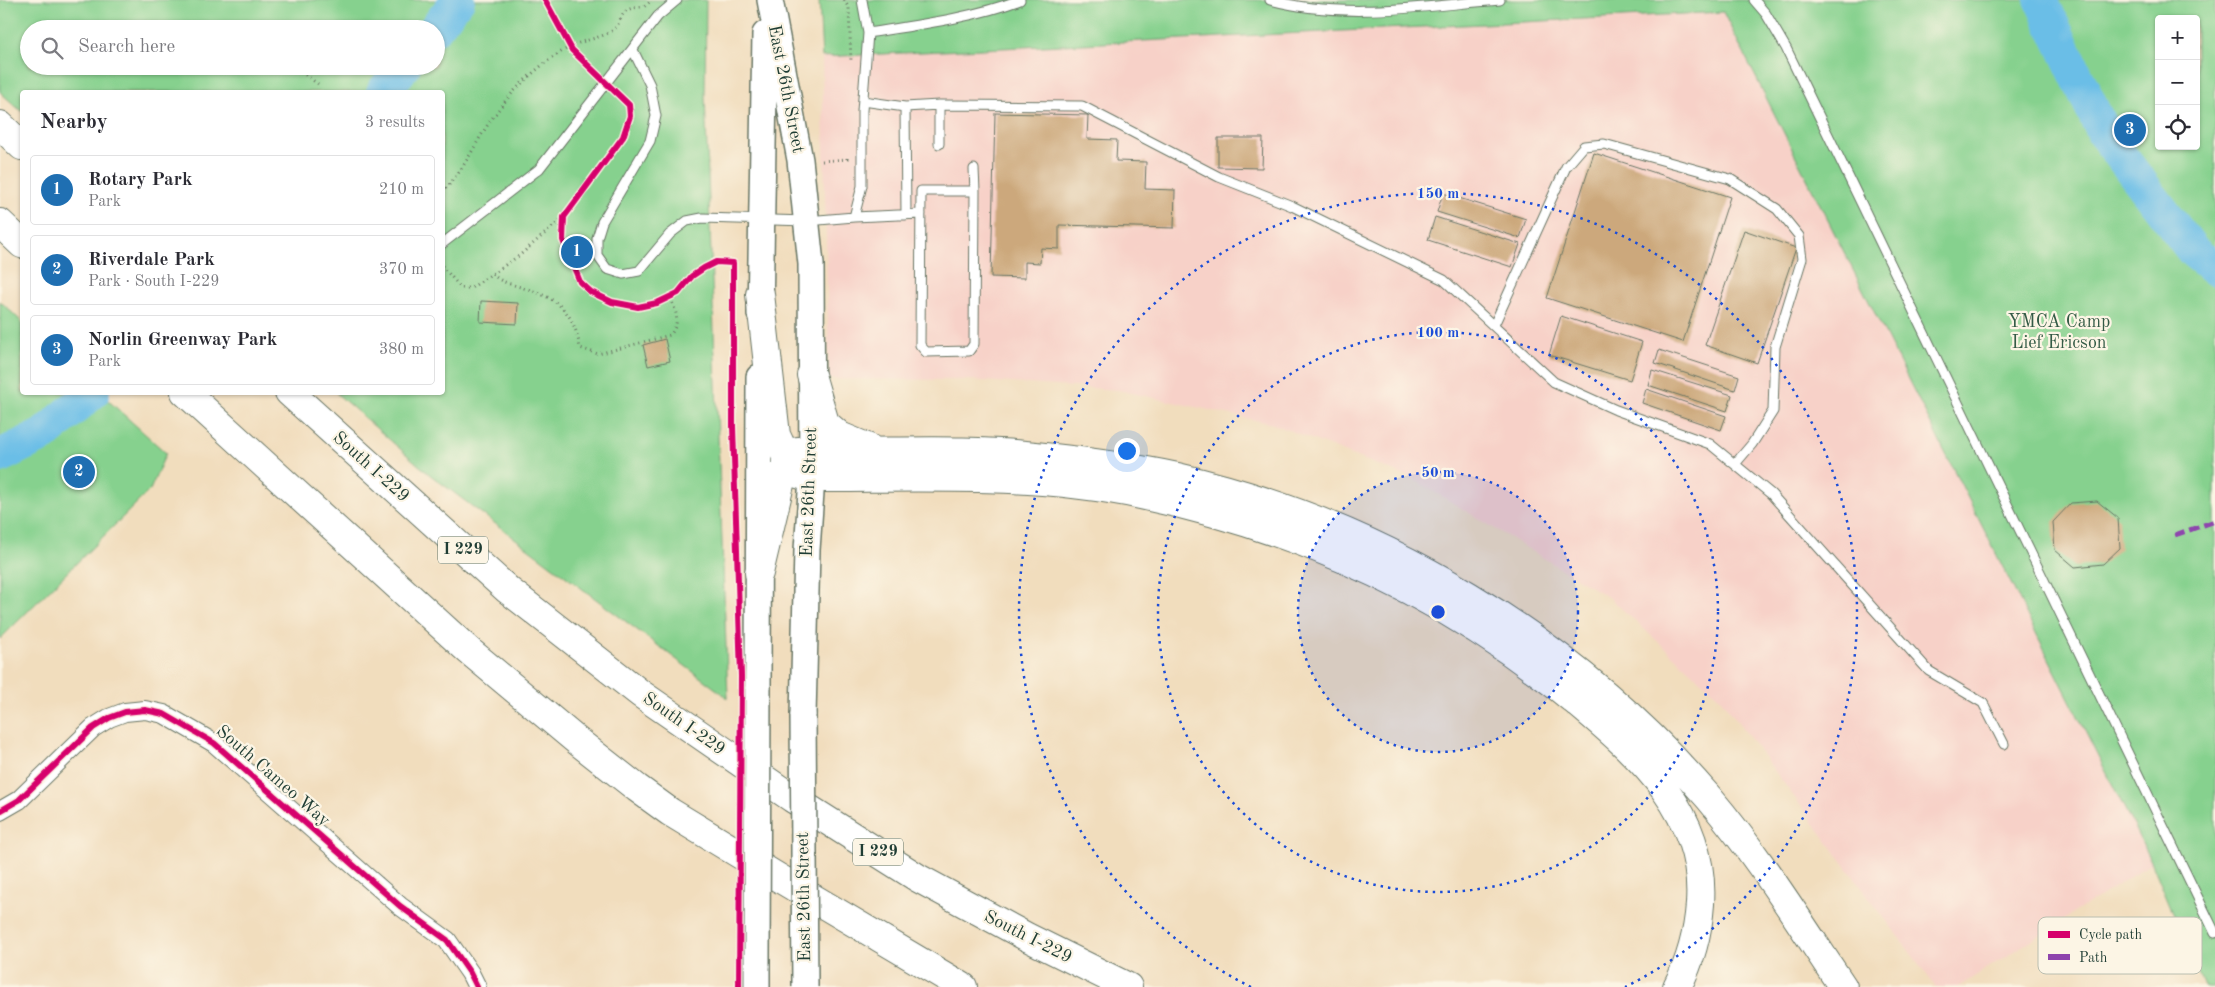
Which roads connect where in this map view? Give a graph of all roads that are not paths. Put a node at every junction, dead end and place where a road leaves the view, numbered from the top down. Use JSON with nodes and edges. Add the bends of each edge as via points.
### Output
{"nodes":[{"id":1,"x":676,"y":0,"type":"edge"},
{"id":2,"x":768,"y":0,"type":"edge"},
{"id":3,"x":862,"y":0,"type":"edge"},
{"id":4,"x":1020,"y":0,"type":"edge"},
{"id":5,"x":1270,"y":0,"type":"edge"},
{"id":6,"x":1500,"y":0,"type":"edge"},
{"id":7,"x":1754,"y":0,"type":"edge"},
{"id":8,"x":868,"y":33,"type":"junction"},
{"id":9,"x":633,"y":50,"type":"junction"},
{"id":10,"x":863,"y":101,"type":"junction"},
{"id":11,"x":939,"y":105,"type":"junction"},
{"id":12,"x":905,"y":107,"type":"junction"},
{"id":13,"x":0,"y":125,"type":"edge"},
{"id":14,"x":20,"y":144,"type":"edge"},
{"id":15,"x":939,"y":144,"type":"dead end"},
{"id":16,"x":974,"y":169,"type":"dead end"},
{"id":17,"x":975,"y":191,"type":"junction"},
{"id":18,"x":921,"y":214,"type":"junction"},
{"id":19,"x":906,"y":215,"type":"junction"},
{"id":20,"x":854,"y":218,"type":"junction"},
{"id":21,"x":762,"y":221,"type":"junction"},
{"id":22,"x":807,"y":221,"type":"junction"},
{"id":23,"x":0,"y":223,"type":"edge"},
{"id":24,"x":20,"y":242,"type":"edge"},
{"id":25,"x":445,"y":242,"type":"edge"},
{"id":26,"x":760,"y":294,"type":"junction"},
{"id":27,"x":1494,"y":325,"type":"junction"},
{"id":28,"x":811,"y":375,"type":"junction"},
{"id":29,"x":188,"y":395,"type":"edge"},
{"id":30,"x":291,"y":395,"type":"edge"},
{"id":31,"x":812,"y":451,"type":"junction"},
{"id":32,"x":890,"y":452,"type":"junction"},
{"id":33,"x":787,"y":462,"type":"junction"},
{"id":34,"x":1734,"y":464,"type":"junction"},
{"id":35,"x":812,"y":478,"type":"junction"},
{"id":36,"x":759,"y":573,"type":"junction"},
{"id":37,"x":2004,"y":744,"type":"dead end"},
{"id":38,"x":0,"y":811,"type":"edge"},
{"id":39,"x":863,"y":928,"type":"junction"},
{"id":40,"x":2215,"y":933,"type":"edge"},
{"id":41,"x":757,"y":976,"type":"edge"},
{"id":42,"x":476,"y":987,"type":"edge"},
{"id":43,"x":805,"y":987,"type":"edge"},
{"id":44,"x":942,"y":987,"type":"edge"},
{"id":45,"x":963,"y":987,"type":"edge"},
{"id":46,"x":1128,"y":987,"type":"edge"},
{"id":47,"x":1677,"y":987,"type":"edge"},
{"id":48,"x":1843,"y":987,"type":"edge"}],
"edges":[{"from":1,"to":9,"type":"lane","via":[[658,16]]},
{"from":2,"to":21,"type":"main road","name":"East 26th Street"},
{"from":2,"to":22,"type":"main road","name":"East 26th Street","via":[[800,160]]},
{"from":3,"to":8,"type":"lane"},
{"from":4,"to":8,"type":"lane","via":[[992,9]]},
{"from":5,"to":6,"type":"lane","via":[[1298,8],[1323,10]]},
{"from":7,"to":40,"type":"lane","via":[[1786,48]]},
{"from":8,"to":10,"type":"lane"},
{"from":9,"to":21,"type":"lane","via":[[650,85],[656,116],[650,141],[602,222],[596,238],[597,256],[607,269],[623,274],[638,271],[670,234],[687,221],[702,218]]},
{"from":9,"to":25,"type":"lane","via":[[539,169]]},
{"from":10,"to":12,"type":"lane"},
{"from":10,"to":20,"type":"lane","via":[[862,186]]},
{"from":11,"to":12,"type":"lane"},
{"from":11,"to":15,"type":"lane"},
{"from":11,"to":27,"type":"lane","via":[[1082,106],[1219,177],[1292,206],[1444,280]]},
{"from":12,"to":19,"type":"lane"},
{"from":13,"to":14,"type":"highway"},
{"from":16,"to":17,"type":"lane"},
{"from":17,"to":18,"type":"lane","via":[[921,191]]},
{"from":17,"to":18,"type":"lane","via":[[974,344],[969,351],[926,352],[920,345]]},
{"from":18,"to":19,"type":"lane"},
{"from":19,"to":20,"type":"lane"},
{"from":20,"to":22,"type":"lane"},
{"from":21,"to":22,"type":"lane"},
{"from":21,"to":26,"type":"main road","name":"East 26th Street"},
{"from":22,"to":28,"type":"main road","name":"East 26th Street","via":[[811,264]]},
{"from":23,"to":24,"type":"highway"},
{"from":26,"to":33,"type":"highway","via":[[776,435]]},
{"from":26,"to":36,"type":"main road","name":"East 26th Street"},
{"from":27,"to":34,"type":"lane","via":[[1554,382],[1616,410],[1710,444]]},
{"from":27,"to":34,"type":"lane","via":[[1566,167],[1584,146],[1604,144],[1730,179],[1777,209],[1799,236],[1802,259],[1775,347],[1773,411],[1752,444]]},
{"from":28,"to":31,"type":"main road","name":"East 26th Street"},
{"from":28,"to":32,"type":"highway","via":[[825,423],[840,436],[870,449]]},
{"from":29,"to":39,"type":"highway","via":[[468,650],[637,788],[670,812]]},
{"from":30,"to":46,"type":"highway","name":"South I-229","number":"I 229","via":[[508,590],[641,694],[792,798],[918,878],[1026,937]]},
{"from":31,"to":32,"type":"highway"},
{"from":31,"to":33,"type":"highway","via":[[798,451]]},
{"from":31,"to":35,"type":"main road","name":"East 26th Street"},
{"from":32,"to":48,"type":"highway","via":[[1032,456],[1178,477],[1243,496],[1343,532],[1442,581],[1496,612],[1545,646],[1655,741],[1738,834]]},
{"from":33,"to":35,"type":"highway","via":[[798,474]]},
{"from":33,"to":36,"type":"highway"},
{"from":34,"to":37,"type":"lane","via":[[1770,494],[1929,671],[1983,703]]},
{"from":35,"to":43,"type":"main road","name":"East 26th Street","bridge":true,"via":[[802,716]]},
{"from":35,"to":47,"type":"highway","via":[[1018,480],[1083,485],[1137,494],[1236,518],[1299,540],[1361,566],[1449,612],[1505,646],[1593,716],[1635,754],[1676,804],[1696,850],[1701,897],[1693,945]]},
{"from":36,"to":41,"type":"main road","name":"East 26th Street","bridge":true},
{"from":38,"to":42,"type":"street","name":"South Cameo Way","via":[[19,800],[93,728],[109,718],[145,710],[164,714],[214,743],[400,906],[447,940]]},
{"from":39,"to":44,"type":"highway"},
{"from":39,"to":45,"type":"highway"}]}
